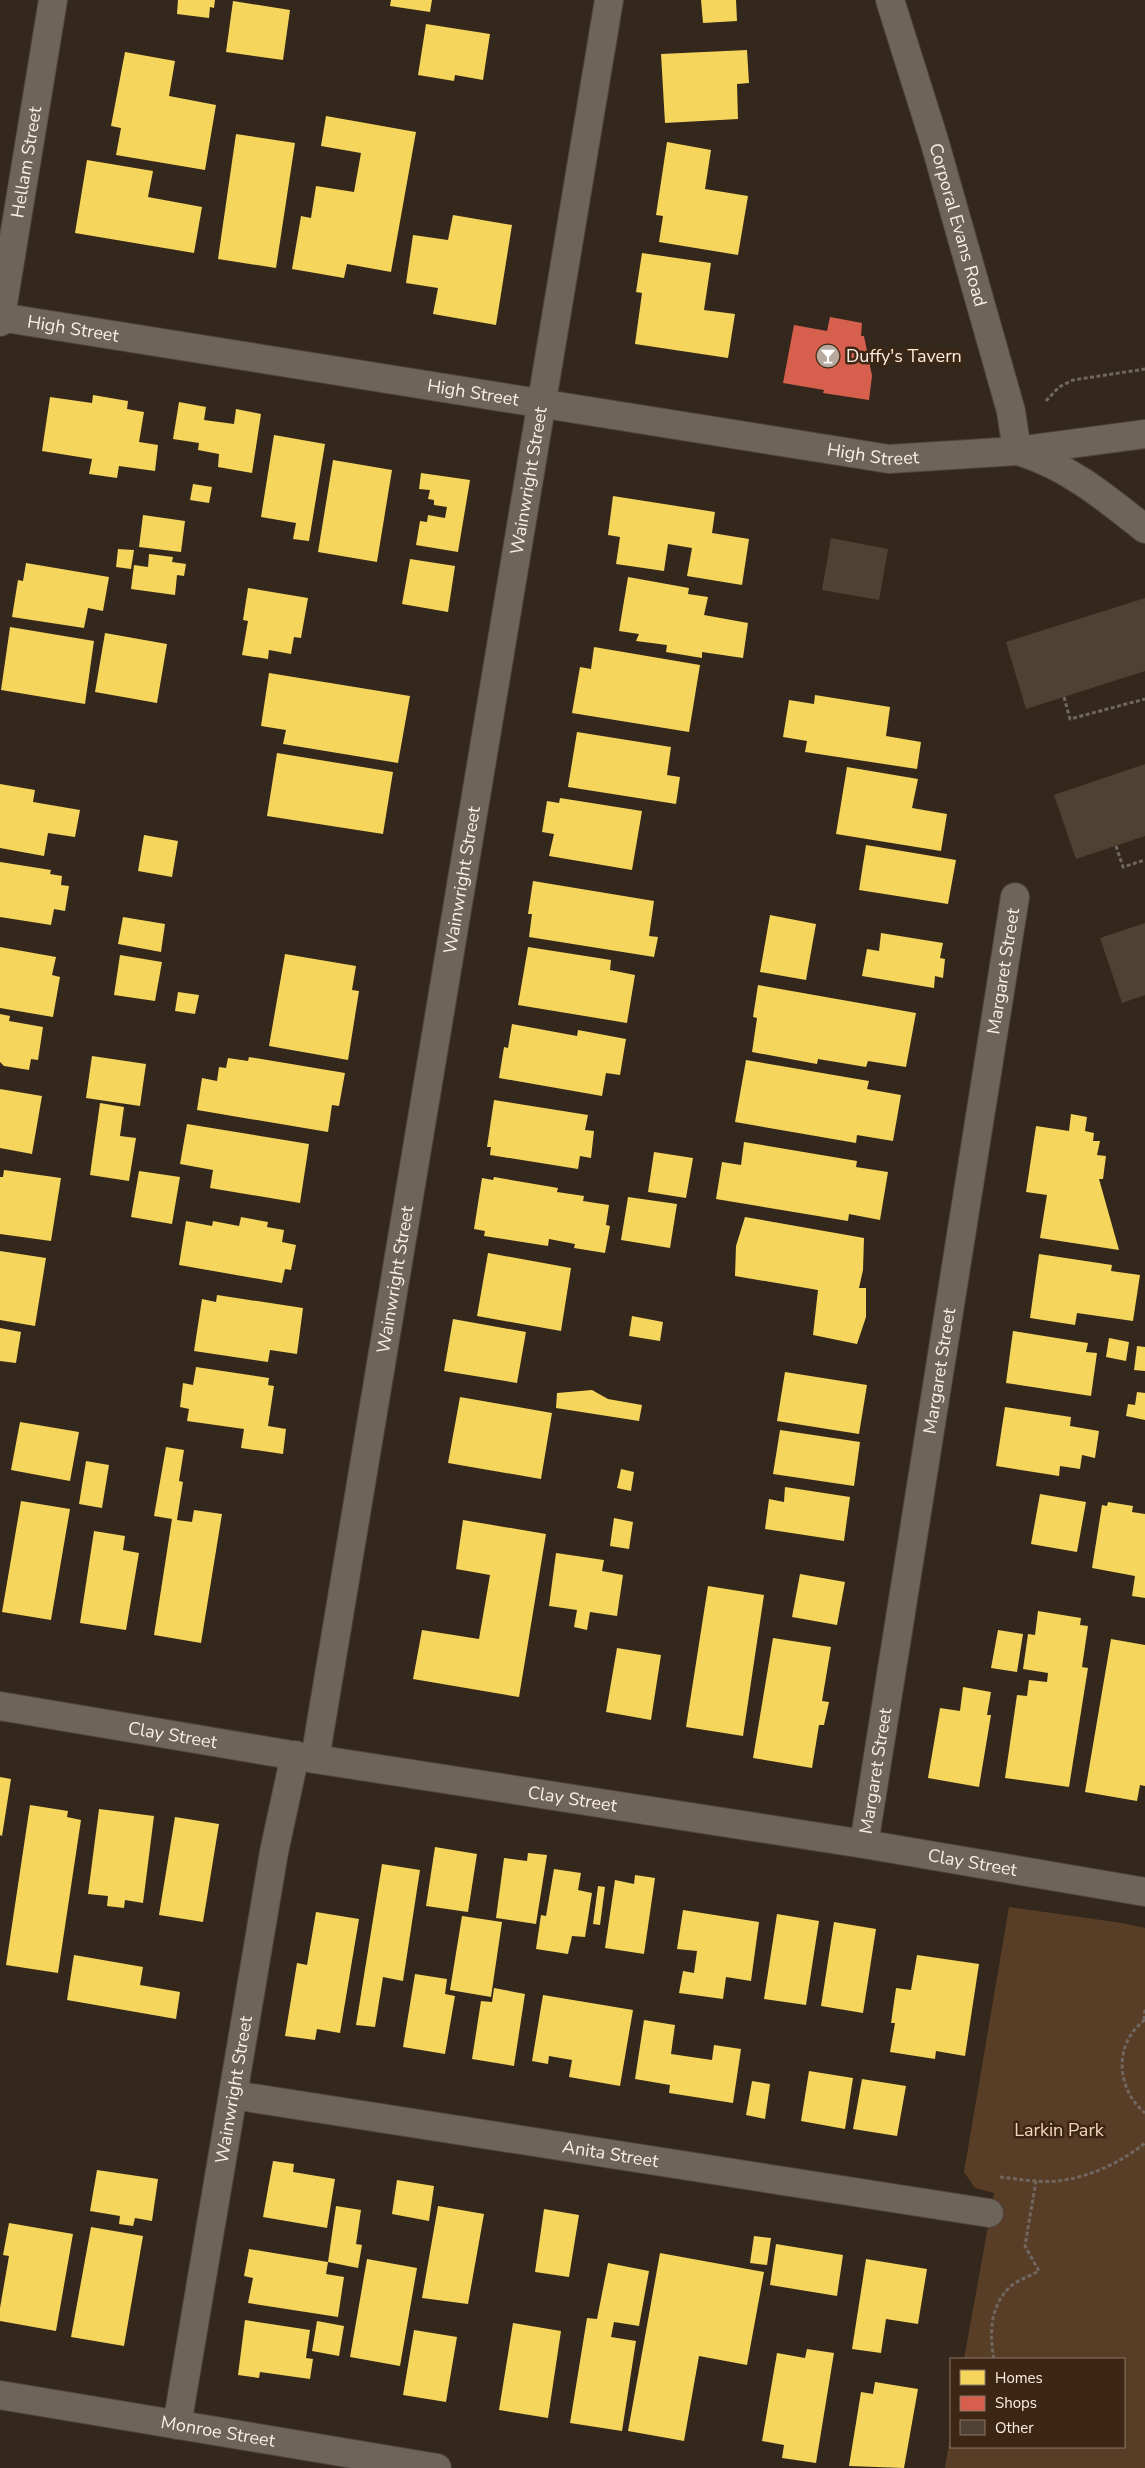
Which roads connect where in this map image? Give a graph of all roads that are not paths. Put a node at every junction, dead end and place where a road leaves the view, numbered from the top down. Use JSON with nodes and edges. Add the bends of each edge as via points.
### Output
{"nodes":[{"id":1,"x":53,"y":0,"type":"edge"},
{"id":2,"x":609,"y":0,"type":"edge"},
{"id":3,"x":890,"y":0,"type":"edge"},
{"id":4,"x":0,"y":318,"type":"edge"},
{"id":5,"x":543,"y":403,"type":"junction"},
{"id":6,"x":1145,"y":434,"type":"edge"},
{"id":7,"x":1017,"y":451,"type":"junction"},
{"id":8,"x":1145,"y":529,"type":"edge"},
{"id":9,"x":1015,"y":898,"type":"dead end"},
{"id":10,"x":0,"y":1706,"type":"edge"},
{"id":11,"x":305,"y":1757,"type":"junction"},
{"id":12,"x":864,"y":1844,"type":"junction"},
{"id":13,"x":1145,"y":1892,"type":"edge"},
{"id":14,"x":233,"y":2095,"type":"junction"},
{"id":15,"x":989,"y":2212,"type":"dead end"},
{"id":16,"x":0,"y":2395,"type":"edge"},
{"id":17,"x":177,"y":2425,"type":"junction"},
{"id":18,"x":437,"y":2468,"type":"edge"}],
"edges":[{"from":1,"to":4,"type":"street","name":"Hellam Street"},
{"from":2,"to":5,"type":"street","name":"Wainwright Street"},
{"from":3,"to":7,"type":"street","name":"Corporal Evans Road","via":[[934,140],[1011,411]]},
{"from":4,"to":5,"type":"street","name":"High Street"},
{"from":5,"to":7,"type":"street","name":"High Street","via":[[889,459]]},
{"from":5,"to":11,"type":"street","name":"Wainwright Street"},
{"from":6,"to":7,"type":"street"},
{"from":7,"to":8,"type":"street","via":[[1043,459],[1083,480]]},
{"from":9,"to":12,"type":"street","name":"Margaret Street"},
{"from":10,"to":11,"type":"street","name":"Clay Street"},
{"from":11,"to":12,"type":"street","name":"Clay Street"},
{"from":11,"to":14,"type":"street","name":"Wainwright Street","via":[[274,1852]]},
{"from":12,"to":13,"type":"street","name":"Clay Street"},
{"from":14,"to":15,"type":"street","name":"Anita Street"},
{"from":14,"to":17,"type":"street","name":"Wainwright Street"},
{"from":16,"to":17,"type":"street","name":"Monroe Street"},
{"from":17,"to":18,"type":"street","name":"Monroe Street"}]}
